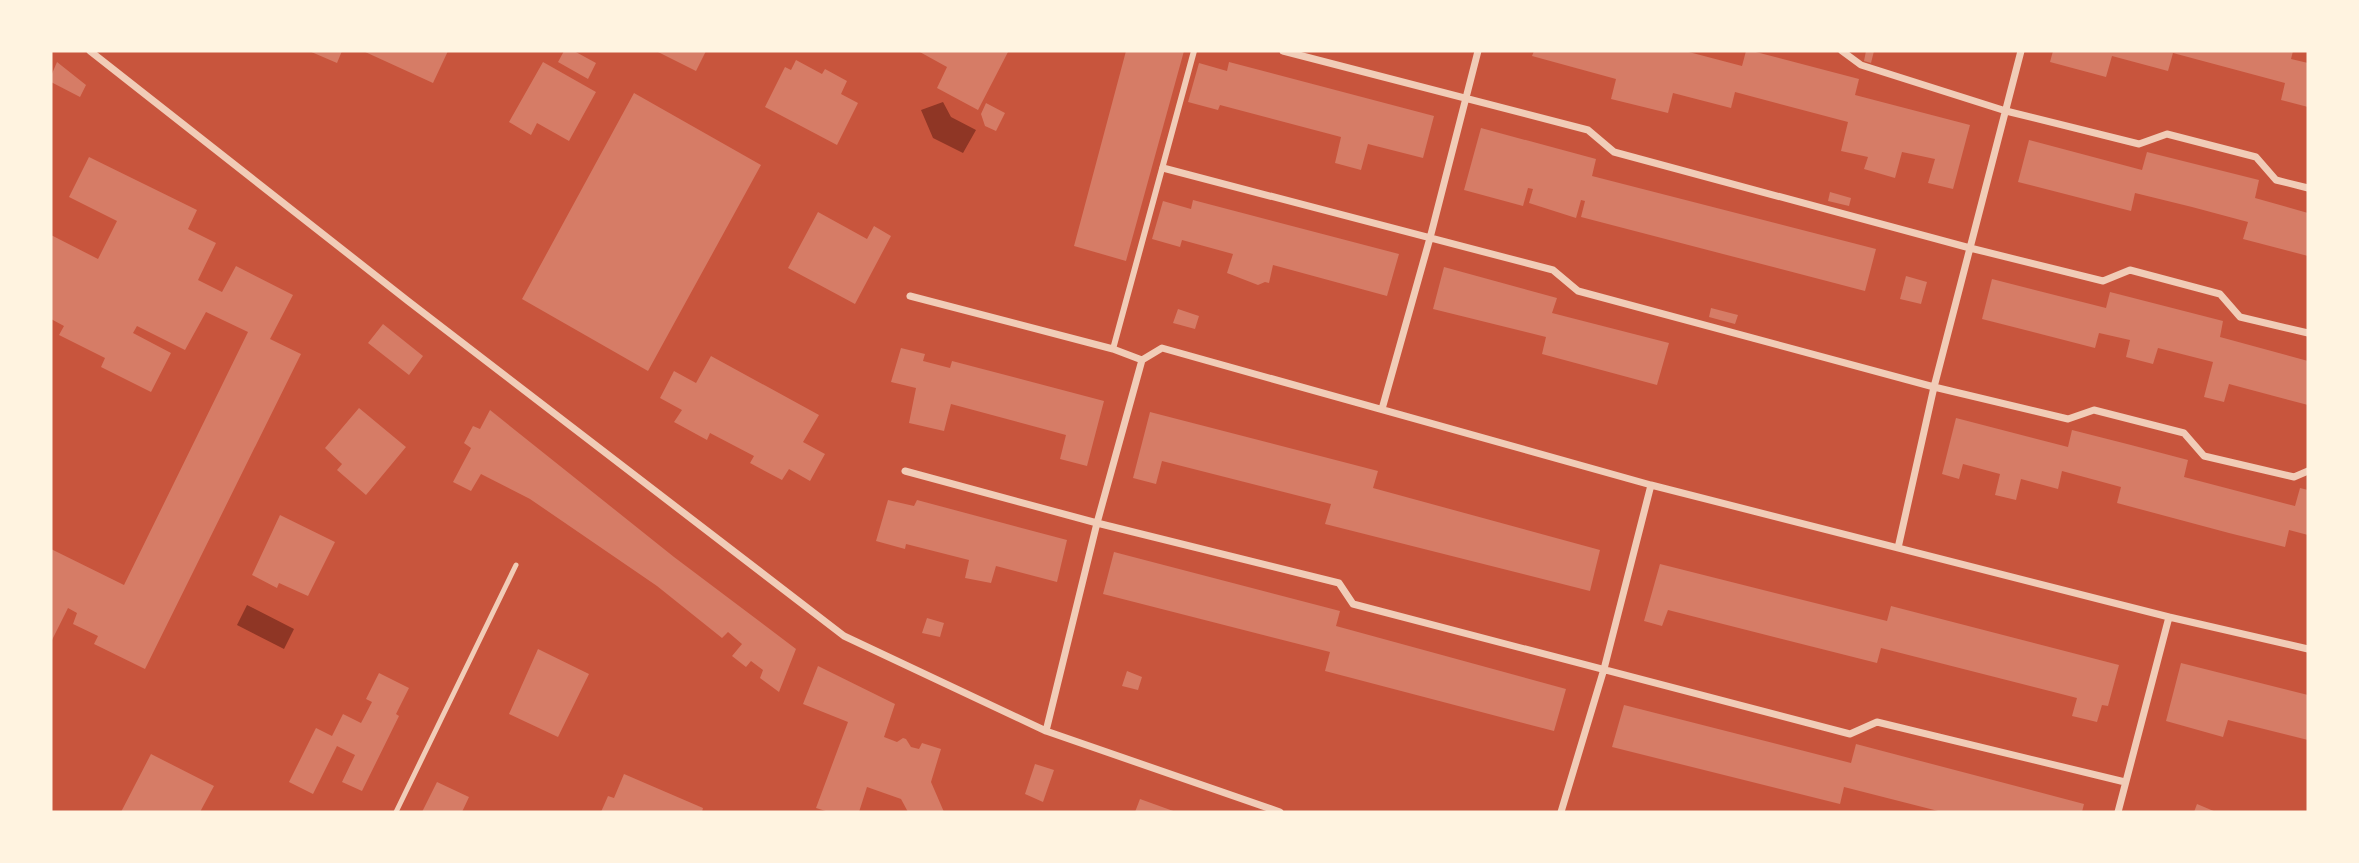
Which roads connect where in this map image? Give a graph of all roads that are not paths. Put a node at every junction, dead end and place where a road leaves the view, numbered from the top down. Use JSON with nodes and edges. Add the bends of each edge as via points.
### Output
{"nodes":[{"id":1,"x":90,"y":51,"type":"edge"},
{"id":2,"x":1194,"y":51,"type":"edge"},
{"id":3,"x":1283,"y":51,"type":"edge"},
{"id":4,"x":1478,"y":51,"type":"edge"},
{"id":5,"x":1842,"y":51,"type":"edge"},
{"id":6,"x":2021,"y":51,"type":"edge"},
{"id":7,"x":1466,"y":97,"type":"junction"},
{"id":8,"x":2006,"y":111,"type":"junction"},
{"id":9,"x":1163,"y":168,"type":"junction"},
{"id":10,"x":2308,"y":188,"type":"edge"},
{"id":11,"x":1430,"y":238,"type":"junction"},
{"id":12,"x":1970,"y":248,"type":"junction"},
{"id":13,"x":910,"y":296,"type":"dead end"},
{"id":14,"x":2308,"y":333,"type":"edge"},
{"id":15,"x":1113,"y":349,"type":"junction"},
{"id":16,"x":1142,"y":360,"type":"junction"},
{"id":17,"x":1934,"y":387,"type":"junction"},
{"id":18,"x":1382,"y":409,"type":"junction"},
{"id":19,"x":905,"y":471,"type":"dead end"},
{"id":20,"x":2308,"y":471,"type":"edge"},
{"id":21,"x":1651,"y":485,"type":"junction"},
{"id":22,"x":1097,"y":523,"type":"junction"},
{"id":23,"x":1898,"y":548,"type":"junction"},
{"id":24,"x":516,"y":565,"type":"dead end"},
{"id":25,"x":2169,"y":617,"type":"junction"},
{"id":26,"x":2308,"y":649,"type":"edge"},
{"id":27,"x":1604,"y":669,"type":"junction"},
{"id":28,"x":1046,"y":731,"type":"junction"},
{"id":29,"x":2126,"y":782,"type":"junction"},
{"id":30,"x":396,"y":812,"type":"edge"},
{"id":31,"x":1280,"y":812,"type":"edge"},
{"id":32,"x":1561,"y":812,"type":"edge"},
{"id":33,"x":2118,"y":812,"type":"edge"}],
"edges":[{"from":1,"to":28,"type":"street","via":[[844,636]]},
{"from":2,"to":9,"type":"street"},
{"from":3,"to":7,"type":"street"},
{"from":4,"to":7,"type":"street"},
{"from":5,"to":8,"type":"street","via":[[1861,65]]},
{"from":6,"to":8,"type":"street"},
{"from":7,"to":11,"type":"street"},
{"from":7,"to":12,"type":"street","via":[[1588,131],[1614,152]]},
{"from":8,"to":10,"type":"street","via":[[2139,144],[2167,134],[2256,157],[2276,180]]},
{"from":8,"to":12,"type":"street"},
{"from":9,"to":11,"type":"street"},
{"from":9,"to":15,"type":"street"},
{"from":11,"to":17,"type":"street","via":[[1553,270],[1578,291]]},
{"from":11,"to":18,"type":"street"},
{"from":12,"to":14,"type":"street","via":[[2104,281],[2130,270],[2220,294],[2239,317]]},
{"from":12,"to":17,"type":"street"},
{"from":13,"to":15,"type":"street"},
{"from":15,"to":16,"type":"street"},
{"from":16,"to":18,"type":"street","via":[[1163,348]]},
{"from":16,"to":22,"type":"street"},
{"from":17,"to":20,"type":"street","via":[[2068,419],[2094,410],[2184,432],[2204,456],[2294,477]]},
{"from":17,"to":23,"type":"street"},
{"from":18,"to":21,"type":"street"},
{"from":19,"to":22,"type":"street"},
{"from":21,"to":23,"type":"street"},
{"from":21,"to":27,"type":"street"},
{"from":22,"to":27,"type":"street","via":[[1339,583],[1353,604]]},
{"from":22,"to":28,"type":"street"},
{"from":23,"to":25,"type":"street"},
{"from":24,"to":30,"type":"lane"},
{"from":25,"to":26,"type":"street"},
{"from":25,"to":29,"type":"street"},
{"from":27,"to":29,"type":"street","via":[[1850,734],[1877,722]]},
{"from":27,"to":32,"type":"street"},
{"from":28,"to":31,"type":"street"},
{"from":29,"to":33,"type":"street"}]}
